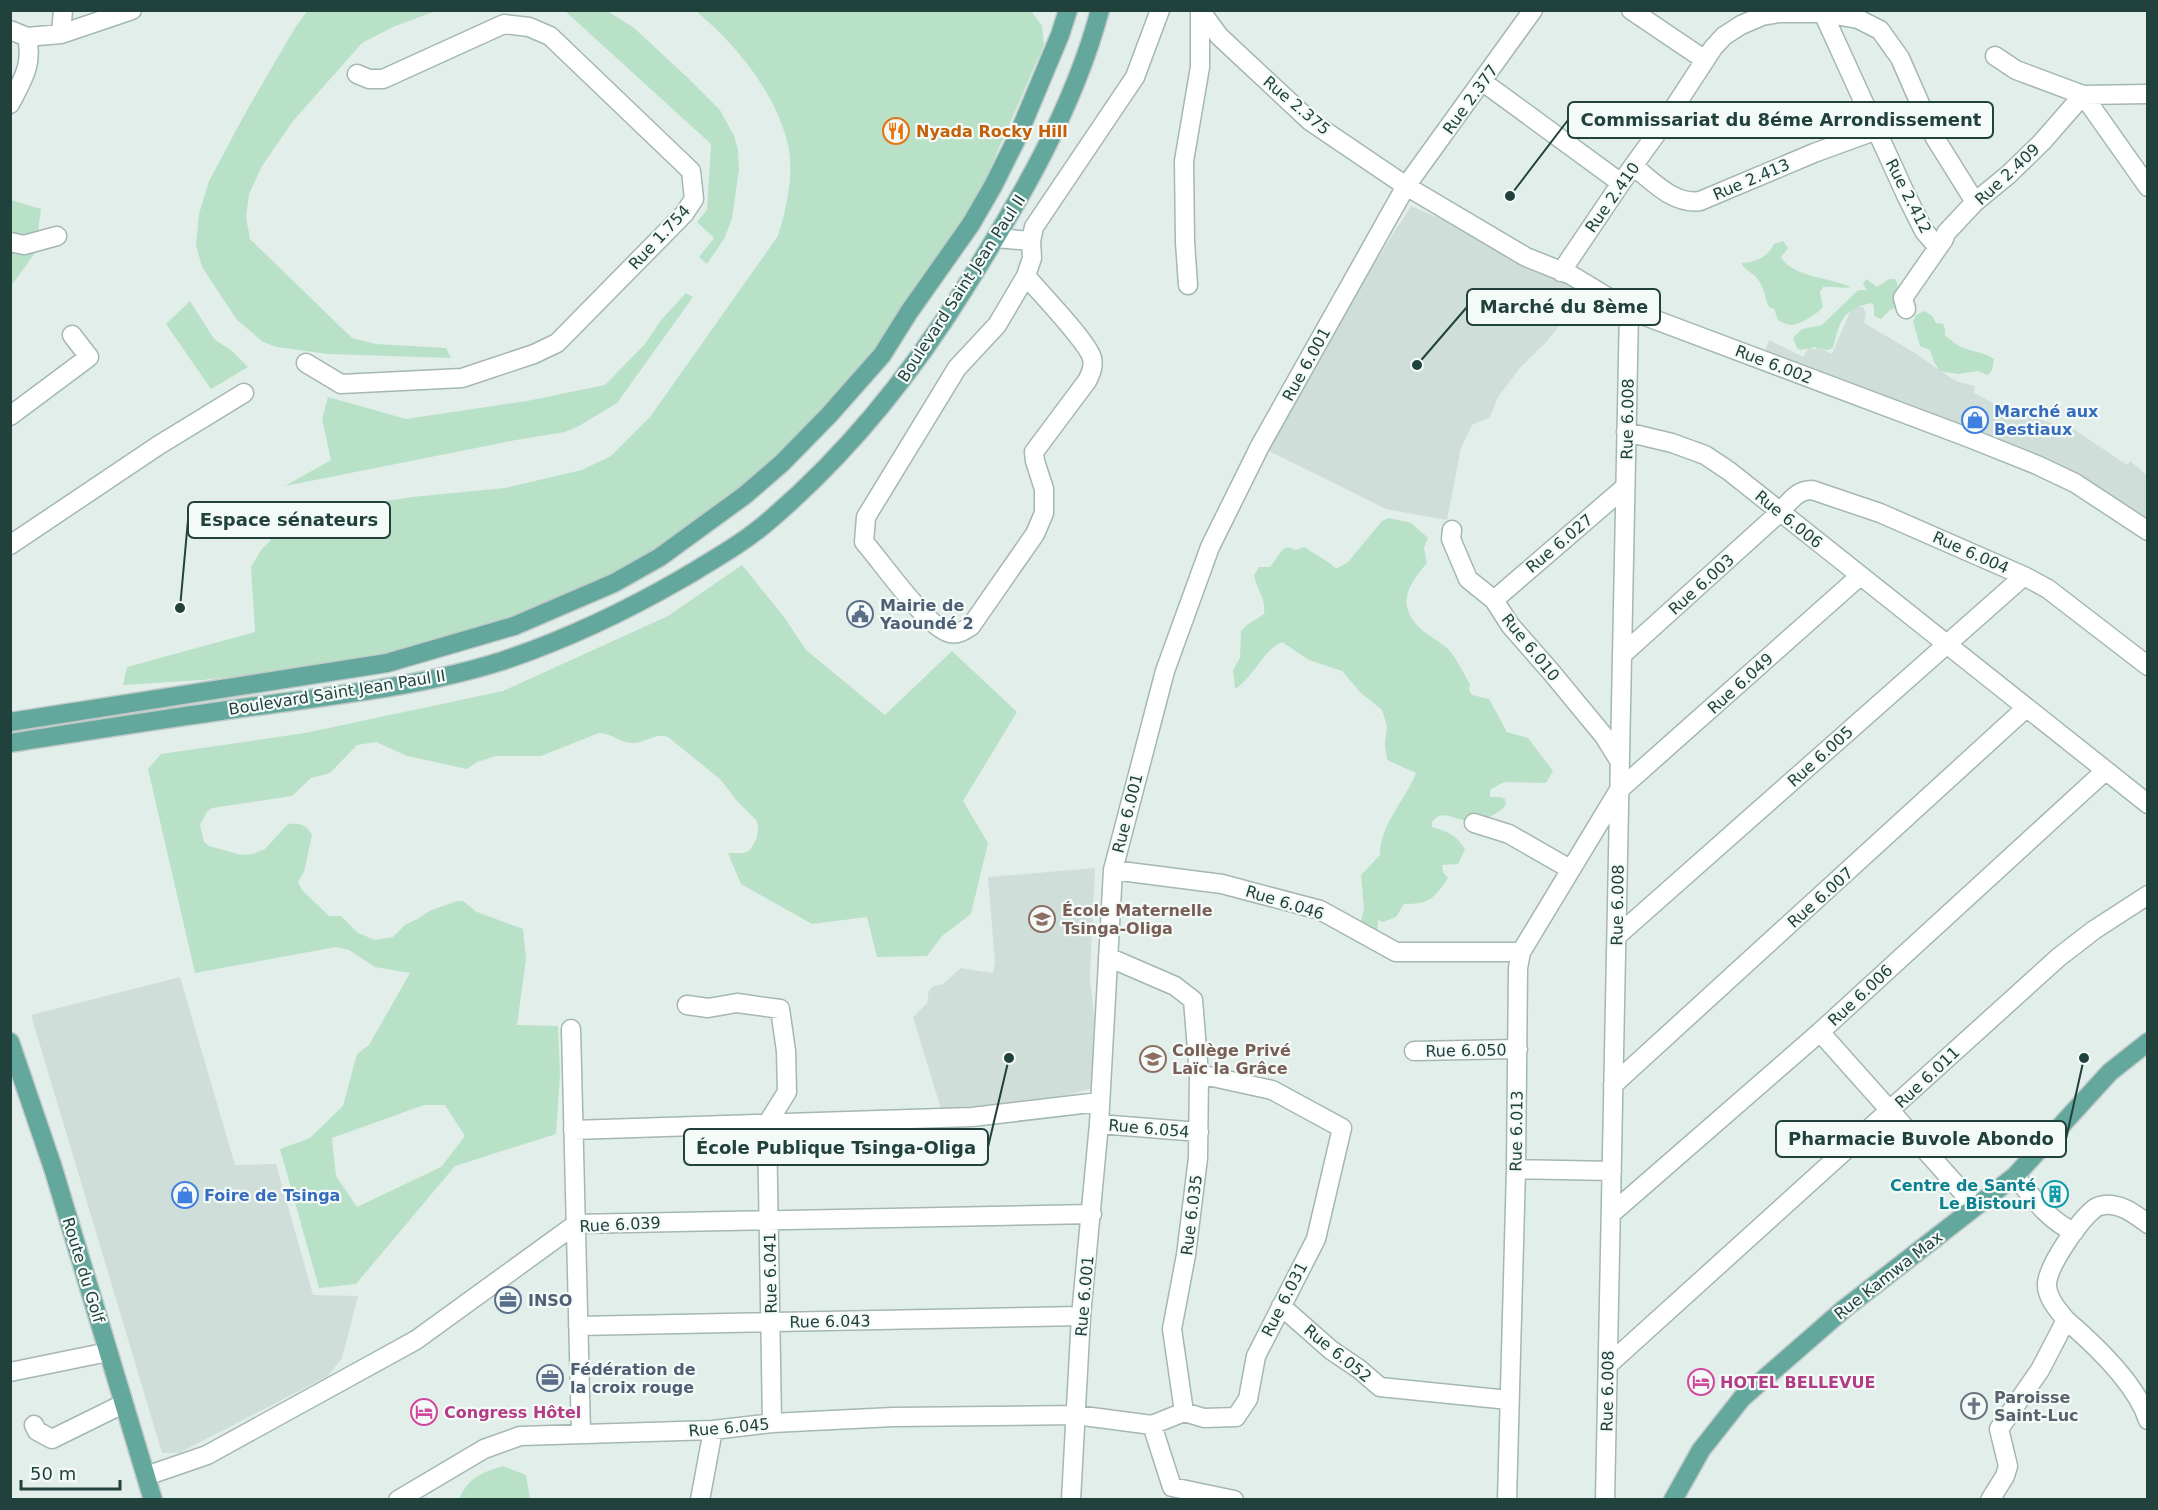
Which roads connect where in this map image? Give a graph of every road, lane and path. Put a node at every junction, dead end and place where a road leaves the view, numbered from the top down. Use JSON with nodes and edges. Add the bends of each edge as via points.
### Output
{"nodes":[{"id":1,"x":63,"y":10,"type":"edge"},
{"id":2,"x":132,"y":10,"type":"edge"},
{"id":3,"x":1068,"y":10,"type":"edge"},
{"id":4,"x":1100,"y":10,"type":"edge"},
{"id":5,"x":1160,"y":10,"type":"edge"},
{"id":6,"x":1533,"y":10,"type":"edge"},
{"id":7,"x":1631,"y":10,"type":"edge"},
{"id":8,"x":1200,"y":11,"type":"edge"},
{"id":9,"x":1823,"y":13,"type":"junction"},
{"id":10,"x":19,"y":33,"type":"edge"},
{"id":11,"x":61,"y":34,"type":"junction"},
{"id":12,"x":1995,"y":56,"type":"dead end"},
{"id":13,"x":1705,"y":60,"type":"junction"},
{"id":14,"x":357,"y":74,"type":"dead end"},
{"id":15,"x":1483,"y":82,"type":"junction"},
{"id":16,"x":2148,"y":94,"type":"edge"},
{"id":17,"x":2083,"y":95,"type":"junction"},
{"id":18,"x":10,"y":104,"type":"edge"},
{"id":19,"x":1877,"y":130,"type":"junction"},
{"id":20,"x":1633,"y":166,"type":"junction"},
{"id":21,"x":1621,"y":183,"type":"junction"},
{"id":22,"x":1406,"y":186,"type":"junction"},
{"id":23,"x":2148,"y":187,"type":"edge"},
{"id":24,"x":1975,"y":202,"type":"junction"},
{"id":25,"x":57,"y":236,"type":"dead end"},
{"id":26,"x":996,"y":238,"type":"junction"},
{"id":27,"x":1030,"y":241,"type":"junction"},
{"id":28,"x":10,"y":242,"type":"edge"},
{"id":29,"x":1937,"y":246,"type":"junction"},
{"id":30,"x":1561,"y":272,"type":"junction"},
{"id":31,"x":1026,"y":276,"type":"junction"},
{"id":32,"x":1188,"y":285,"type":"dead end"},
{"id":33,"x":1906,"y":309,"type":"dead end"},
{"id":34,"x":1629,"y":310,"type":"junction"},
{"id":35,"x":72,"y":335,"type":"dead end"},
{"id":36,"x":306,"y":363,"type":"dead end"},
{"id":37,"x":244,"y":393,"type":"dead end"},
{"id":38,"x":10,"y":416,"type":"edge"},
{"id":39,"x":1626,"y":432,"type":"junction"},
{"id":40,"x":1625,"y":487,"type":"junction"},
{"id":41,"x":1780,"y":512,"type":"junction"},
{"id":42,"x":1452,"y":530,"type":"dead end"},
{"id":43,"x":2148,"y":531,"type":"edge"},
{"id":44,"x":10,"y":545,"type":"edge"},
{"id":45,"x":1860,"y":576,"type":"junction"},
{"id":46,"x":2024,"y":576,"type":"junction"},
{"id":47,"x":1494,"y":600,"type":"junction"},
{"id":48,"x":1946,"y":644,"type":"junction"},
{"id":49,"x":1622,"y":655,"type":"junction"},
{"id":50,"x":2148,"y":666,"type":"edge"},
{"id":51,"x":2026,"y":708,"type":"junction"},
{"id":52,"x":10,"y":722,"type":"edge"},
{"id":53,"x":10,"y":743,"type":"edge"},
{"id":54,"x":1620,"y":762,"type":"junction"},
{"id":55,"x":2105,"y":771,"type":"junction"},
{"id":56,"x":1620,"y":790,"type":"junction"},
{"id":57,"x":2148,"y":804,"type":"edge"},
{"id":58,"x":1474,"y":823,"type":"dead end"},
{"id":59,"x":1570,"y":869,"type":"junction"},
{"id":60,"x":1113,"y":870,"type":"junction"},
{"id":61,"x":2148,"y":895,"type":"edge"},
{"id":62,"x":1617,"y":936,"type":"junction"},
{"id":63,"x":1521,"y":952,"type":"junction"},
{"id":64,"x":1108,"y":957,"type":"junction"},
{"id":65,"x":687,"y":1005,"type":"dead end"},
{"id":66,"x":571,"y":1029,"type":"dead end"},
{"id":67,"x":1820,"y":1032,"type":"junction"},
{"id":68,"x":10,"y":1042,"type":"edge"},
{"id":69,"x":2148,"y":1042,"type":"edge"},
{"id":70,"x":1518,"y":1049,"type":"junction"},
{"id":71,"x":1414,"y":1051,"type":"dead end"},
{"id":72,"x":1199,"y":1074,"type":"junction"},
{"id":73,"x":1614,"y":1085,"type":"junction"},
{"id":74,"x":1099,"y":1102,"type":"junction"},
{"id":75,"x":1891,"y":1110,"type":"junction"},
{"id":76,"x":767,"y":1124,"type":"junction"},
{"id":77,"x":1099,"y":1124,"type":"junction"},
{"id":78,"x":573,"y":1130,"type":"junction"},
{"id":79,"x":1199,"y":1132,"type":"junction"},
{"id":80,"x":1516,"y":1169,"type":"junction"},
{"id":81,"x":1612,"y":1171,"type":"junction"},
{"id":82,"x":2015,"y":1176,"type":"junction"},
{"id":83,"x":1976,"y":1206,"type":"junction"},
{"id":84,"x":1092,"y":1214,"type":"junction"},
{"id":85,"x":1611,"y":1214,"type":"junction"},
{"id":86,"x":769,"y":1220,"type":"junction"},
{"id":87,"x":576,"y":1224,"type":"junction"},
{"id":88,"x":2148,"y":1224,"type":"edge"},
{"id":89,"x":2074,"y":1232,"type":"junction"},
{"id":90,"x":1281,"y":1306,"type":"junction"},
{"id":91,"x":1081,"y":1316,"type":"junction"},
{"id":92,"x":2066,"y":1320,"type":"junction"},
{"id":93,"x":770,"y":1322,"type":"junction"},
{"id":94,"x":578,"y":1326,"type":"junction"},
{"id":95,"x":108,"y":1352,"type":"junction"},
{"id":96,"x":1608,"y":1365,"type":"junction"},
{"id":97,"x":10,"y":1372,"type":"edge"},
{"id":98,"x":1509,"y":1400,"type":"junction"},
{"id":99,"x":123,"y":1404,"type":"junction"},
{"id":100,"x":1184,"y":1412,"type":"junction"},
{"id":101,"x":1076,"y":1415,"type":"junction"},
{"id":102,"x":2148,"y":1420,"type":"edge"},
{"id":103,"x":772,"y":1423,"type":"junction"},
{"id":104,"x":34,"y":1425,"type":"dead end"},
{"id":105,"x":1152,"y":1425,"type":"junction"},
{"id":106,"x":713,"y":1430,"type":"junction"},
{"id":107,"x":581,"y":1434,"type":"junction"},
{"id":108,"x":146,"y":1476,"type":"junction"},
{"id":109,"x":1185,"y":1495,"type":"edge"},
{"id":110,"x":153,"y":1500,"type":"edge"},
{"id":111,"x":398,"y":1500,"type":"edge"},
{"id":112,"x":700,"y":1500,"type":"edge"},
{"id":113,"x":1071,"y":1500,"type":"edge"},
{"id":114,"x":1234,"y":1500,"type":"edge"},
{"id":115,"x":1507,"y":1500,"type":"edge"},
{"id":116,"x":1605,"y":1500,"type":"edge"},
{"id":117,"x":1673,"y":1500,"type":"edge"},
{"id":118,"x":1990,"y":1500,"type":"edge"}],
"edges":[{"from":1,"to":11,"type":"street"},
{"from":2,"to":11,"type":"street"},
{"from":3,"to":52,"type":"main road","name":"Boulevard Saint Jean Paul II","via":[[1016,140],[993,186],[882,355],[782,463],[660,557],[614,583],[514,626],[387,663]]},
{"from":4,"to":26,"type":"main road","name":"Boulevard Saint Jean Paul II","via":[[1060,120]]},
{"from":5,"to":27,"type":"street","via":[[1135,77],[1034,227]]},
{"from":6,"to":15,"type":"street","name":"Rue 2.377"},
{"from":7,"to":13,"type":"street"},
{"from":8,"to":22,"type":"street","name":"Rue 2.375","via":[[1219,36],[1310,121]]},
{"from":8,"to":32,"type":"street","via":[[1200,67],[1184,161]]},
{"from":9,"to":13,"type":"street","name":"Rue 2.410","via":[[1762,16],[1724,36]]},
{"from":9,"to":19,"type":"street","name":"Rue 2.412"},
{"from":9,"to":24,"type":"street","name":"Rue 2.410","via":[[1858,19],[1880,30],[1900,57],[1935,138]]},
{"from":10,"to":11,"type":"street"},
{"from":10,"to":18,"type":"street","via":[[31,54]]},
{"from":12,"to":17,"type":"street","via":[[2016,70]]},
{"from":13,"to":20,"type":"street","name":"Rue 2.410"},
{"from":14,"to":36,"type":"street","name":"Rue 1.754","via":[[383,79],[504,24],[529,27],[550,36],[691,171],[693,199],[684,214],[557,343],[534,354],[462,378],[341,384]]},
{"from":15,"to":21,"type":"street"},
{"from":15,"to":22,"type":"street","name":"Rue 2.377"},
{"from":16,"to":17,"type":"street"},
{"from":17,"to":23,"type":"street"},
{"from":17,"to":24,"type":"street","name":"Rue 2.409","via":[[2008,175]]},
{"from":19,"to":20,"type":"street","name":"Rue 2.413","via":[[1700,201],[1674,198]]},
{"from":19,"to":29,"type":"street","name":"Rue 2.412","via":[[1924,231]]},
{"from":20,"to":21,"type":"street","name":"Rue 2.410"},
{"from":21,"to":30,"type":"street","name":"Rue 2.410"},
{"from":22,"to":30,"type":"street","name":"Rue 6.002","via":[[1526,257]]},
{"from":22,"to":60,"type":"street","name":"Rue 6.001","via":[[1260,446],[1210,547],[1165,671]]},
{"from":24,"to":29,"type":"street","name":"Rue 2.409"},
{"from":25,"to":28,"type":"street","via":[[24,245]]},
{"from":26,"to":27,"type":"street"},
{"from":26,"to":53,"type":"main road","name":"Boulevard Saint Jean Paul II","via":[[893,394],[838,456],[769,521],[721,556],[638,603],[502,660],[422,681]]},
{"from":27,"to":31,"type":"street","via":[[1032,258]]},
{"from":29,"to":33,"type":"street","name":"Rue 2.409","via":[[1903,298]]},
{"from":30,"to":34,"type":"street","name":"Rue 6.002"},
{"from":31,"to":31,"type":"street","via":[[997,325],[957,368],[866,517],[864,542],[924,614],[953,634],[971,626],[1035,534],[1044,513],[1044,489],[1034,452],[1088,381],[1092,370],[1091,357],[1082,342]]},
{"from":34,"to":39,"type":"street","name":"Rue 6.008"},
{"from":34,"to":43,"type":"street","name":"Rue 6.002","via":[[2037,465],[2075,483]]},
{"from":35,"to":38,"type":"street","via":[[89,357]]},
{"from":37,"to":44,"type":"street"},
{"from":39,"to":40,"type":"street","name":"Rue 6.008"},
{"from":39,"to":41,"type":"street","name":"Rue 6.006","via":[[1705,455]]},
{"from":40,"to":47,"type":"street","name":"Rue 6.027"},
{"from":40,"to":49,"type":"street","name":"Rue 6.008"},
{"from":41,"to":45,"type":"street","name":"Rue 6.006"},
{"from":41,"to":46,"type":"street","name":"Rue 6.004","via":[[1795,495],[1812,490],[1880,513]]},
{"from":41,"to":49,"type":"street","name":"Rue 6.003"},
{"from":42,"to":47,"type":"street","name":"Rue 6.010","via":[[1451,539],[1468,579]]},
{"from":45,"to":48,"type":"street","name":"Rue 6.006"},
{"from":45,"to":56,"type":"street","name":"Rue 6.049"},
{"from":46,"to":48,"type":"street","name":"Rue 6.005"},
{"from":46,"to":50,"type":"street","name":"Rue 6.004","via":[[2048,589]]},
{"from":47,"to":54,"type":"street","name":"Rue 6.010","via":[[1510,625],[1604,736]]},
{"from":48,"to":51,"type":"street","name":"Rue 6.006"},
{"from":48,"to":62,"type":"street","name":"Rue 6.005"},
{"from":49,"to":54,"type":"street","name":"Rue 6.008"},
{"from":51,"to":55,"type":"street","name":"Rue 6.006"},
{"from":51,"to":73,"type":"street","name":"Rue 6.007"},
{"from":54,"to":56,"type":"street","name":"Rue 6.008"},
{"from":55,"to":57,"type":"street","name":"Rue 6.006"},
{"from":55,"to":67,"type":"street","name":"Rue 6.006"},
{"from":56,"to":59,"type":"street","name":"Rue 6.013"},
{"from":56,"to":62,"type":"street","name":"Rue 6.008"},
{"from":58,"to":59,"type":"street","via":[[1509,834]]},
{"from":59,"to":63,"type":"street","name":"Rue 6.013"},
{"from":60,"to":63,"type":"street","name":"Rue 6.046","via":[[1222,884],[1320,910],[1396,952]]},
{"from":60,"to":64,"type":"street","name":"Rue 6.001"},
{"from":61,"to":75,"type":"street","name":"Rue 6.011","via":[[2059,957]]},
{"from":62,"to":73,"type":"street","name":"Rue 6.008"},
{"from":63,"to":70,"type":"street","name":"Rue 6.013"},
{"from":64,"to":72,"type":"street","name":"Rue 6.035","via":[[1175,986],[1192,1000]]},
{"from":64,"to":74,"type":"street","name":"Rue 6.001"},
{"from":65,"to":76,"type":"street","via":[[708,1008],[737,1003],[780,1009],[787,1092]]},
{"from":66,"to":78,"type":"street"},
{"from":67,"to":75,"type":"street"},
{"from":67,"to":85,"type":"street","name":"Rue 6.006"},
{"from":68,"to":95,"type":"main road","name":"Route du Golf","via":[[53,1168]]},
{"from":69,"to":82,"type":"main road","name":"Rue Kamwa Max","via":[[2110,1072]]},
{"from":70,"to":71,"type":"street","name":"Rue 6.050"},
{"from":70,"to":80,"type":"street","name":"Rue 6.013"},
{"from":72,"to":79,"type":"street","name":"Rue 6.035"},
{"from":72,"to":90,"type":"street","name":"Rue 6.031","via":[[1272,1090],[1342,1128],[1316,1239]]},
{"from":73,"to":81,"type":"street","name":"Rue 6.008"},
{"from":74,"to":76,"type":"street","via":[[972,1117]]},
{"from":74,"to":77,"type":"street","name":"Rue 6.001"},
{"from":75,"to":83,"type":"street"},
{"from":75,"to":96,"type":"street","name":"Rue 6.011"},
{"from":76,"to":78,"type":"street"},
{"from":76,"to":86,"type":"street","name":"Rue 6.041"},
{"from":77,"to":79,"type":"street","name":"Rue 6.054"},
{"from":77,"to":84,"type":"street","name":"Rue 6.001"},
{"from":78,"to":87,"type":"street"},
{"from":79,"to":100,"type":"street","name":"Rue 6.035","via":[[1186,1255],[1172,1329]]},
{"from":80,"to":81,"type":"street"},
{"from":80,"to":98,"type":"street","name":"Rue 6.013"},
{"from":81,"to":85,"type":"street","name":"Rue 6.008"},
{"from":82,"to":83,"type":"main road","name":"Rue Kamwa Max"},
{"from":82,"to":89,"type":"street","via":[[2046,1214]]},
{"from":83,"to":117,"type":"main road","name":"Rue Kamwa Max","via":[[1844,1310],[1742,1398],[1701,1450]]},
{"from":84,"to":86,"type":"street","name":"Rue 6.039"},
{"from":84,"to":91,"type":"street","name":"Rue 6.001"},
{"from":85,"to":96,"type":"street","name":"Rue 6.008"},
{"from":86,"to":87,"type":"street","name":"Rue 6.039"},
{"from":86,"to":93,"type":"street","name":"Rue 6.041"},
{"from":87,"to":94,"type":"street"},
{"from":87,"to":108,"type":"street","name":"Rue 6.039","via":[[416,1340],[207,1455]]},
{"from":88,"to":89,"type":"street","via":[[2128,1210],[2110,1204],[2095,1208]]},
{"from":89,"to":92,"type":"street","via":[[2047,1284],[2051,1299]]},
{"from":90,"to":98,"type":"street","name":"Rue 6.052","via":[[1380,1387]]},
{"from":90,"to":100,"type":"street","name":"Rue 6.031","via":[[1256,1356],[1248,1399],[1236,1417],[1204,1418]]},
{"from":91,"to":93,"type":"street","name":"Rue 6.043"},
{"from":91,"to":101,"type":"street","name":"Rue 6.001"},
{"from":92,"to":102,"type":"street","via":[[2112,1365]]},
{"from":92,"to":118,"type":"street","via":[[2040,1370],[1999,1429],[2008,1466]]},
{"from":93,"to":94,"type":"street","name":"Rue 6.043"},
{"from":93,"to":103,"type":"street","name":"Rue 6.041"},
{"from":94,"to":107,"type":"street"},
{"from":95,"to":97,"type":"street"},
{"from":95,"to":99,"type":"main road","name":"Route du Golf"},
{"from":96,"to":116,"type":"street","name":"Rue 6.008"},
{"from":98,"to":115,"type":"street","name":"Rue 6.013"},
{"from":99,"to":104,"type":"street","via":[[52,1439]]},
{"from":99,"to":108,"type":"main road","name":"Route du Golf"},
{"from":100,"to":105,"type":"street"},
{"from":101,"to":103,"type":"street","name":"Rue 6.045"},
{"from":101,"to":105,"type":"street"},
{"from":101,"to":113,"type":"street","name":"Rue 6.001"},
{"from":103,"to":106,"type":"street","name":"Rue 6.045"},
{"from":105,"to":109,"type":"street","via":[[1172,1487]]},
{"from":106,"to":107,"type":"street","name":"Rue 6.045"},
{"from":106,"to":112,"type":"street"},
{"from":107,"to":111,"type":"street","name":"Rue 6.045","via":[[503,1440]]},
{"from":108,"to":110,"type":"main road","name":"Route du Golf"},
{"from":109,"to":114,"type":"street"}]}
